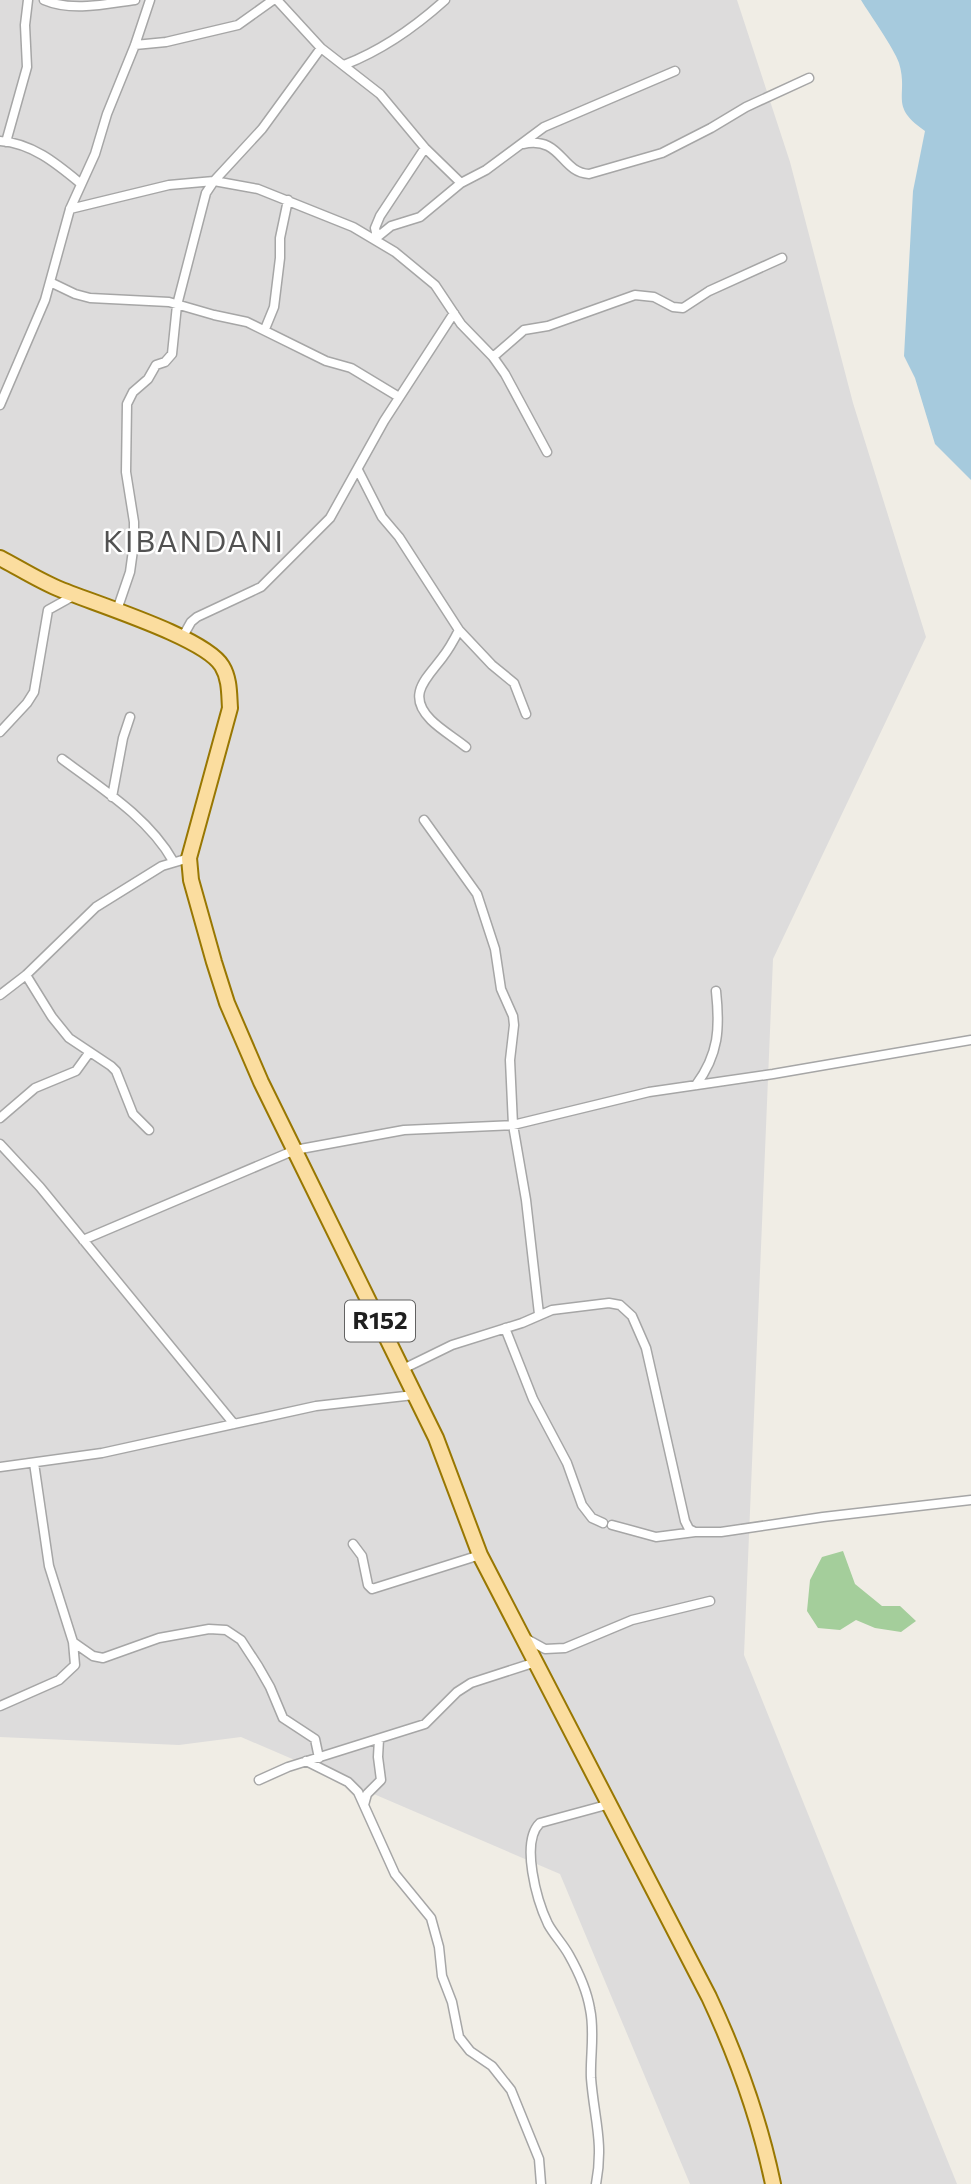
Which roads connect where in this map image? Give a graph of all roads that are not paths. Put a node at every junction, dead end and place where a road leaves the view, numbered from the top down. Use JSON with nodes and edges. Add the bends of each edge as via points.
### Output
{"nodes":[{"id":1,"x":27,"y":0,"type":"edge"},
{"id":2,"x":44,"y":0,"type":"edge"},
{"id":3,"x":135,"y":0,"type":"edge"},
{"id":4,"x":150,"y":0,"type":"edge"},
{"id":5,"x":275,"y":0,"type":"edge"},
{"id":6,"x":445,"y":0,"type":"edge"},
{"id":7,"x":135,"y":45,"type":"junction"},
{"id":8,"x":321,"y":48,"type":"junction"},
{"id":9,"x":344,"y":65,"type":"junction"},
{"id":10,"x":675,"y":71,"type":"dead end"},
{"id":11,"x":809,"y":78,"type":"dead end"},
{"id":12,"x":3,"y":141,"type":"edge"},
{"id":13,"x":519,"y":145,"type":"junction"},
{"id":14,"x":425,"y":148,"type":"junction"},
{"id":15,"x":226,"y":169,"type":"junction"},
{"id":16,"x":214,"y":181,"type":"junction"},
{"id":17,"x":80,"y":183,"type":"junction"},
{"id":18,"x":233,"y":183,"type":"junction"},
{"id":19,"x":461,"y":183,"type":"junction"},
{"id":20,"x":288,"y":200,"type":"junction"},
{"id":21,"x":70,"y":209,"type":"junction"},
{"id":22,"x":376,"y":238,"type":"junction"},
{"id":23,"x":782,"y":258,"type":"dead end"},
{"id":24,"x":50,"y":282,"type":"junction"},
{"id":25,"x":177,"y":304,"type":"junction"},
{"id":26,"x":454,"y":313,"type":"junction"},
{"id":27,"x":265,"y":329,"type":"junction"},
{"id":28,"x":493,"y":358,"type":"junction"},
{"id":29,"x":399,"y":397,"type":"junction"},
{"id":30,"x":0,"y":405,"type":"edge"},
{"id":31,"x":547,"y":452,"type":"dead end"},
{"id":32,"x":358,"y":470,"type":"junction"},
{"id":33,"x":0,"y":558,"type":"edge"},
{"id":34,"x":75,"y":595,"type":"junction"},
{"id":35,"x":117,"y":610,"type":"junction"},
{"id":36,"x":459,"y":630,"type":"junction"},
{"id":37,"x":182,"y":638,"type":"junction"},
{"id":38,"x":526,"y":714,"type":"dead end"},
{"id":39,"x":130,"y":717,"type":"dead end"},
{"id":40,"x":0,"y":732,"type":"edge"},
{"id":41,"x":466,"y":747,"type":"dead end"},
{"id":42,"x":62,"y":759,"type":"dead end"},
{"id":43,"x":112,"y":797,"type":"junction"},
{"id":44,"x":425,"y":820,"type":"dead end"},
{"id":45,"x":189,"y":858,"type":"junction"},
{"id":46,"x":173,"y":861,"type":"junction"},
{"id":47,"x":26,"y":975,"type":"junction"},
{"id":48,"x":716,"y":991,"type":"dead end"},
{"id":49,"x":0,"y":995,"type":"edge"},
{"id":50,"x":971,"y":1040,"type":"edge"},
{"id":51,"x":89,"y":1053,"type":"junction"},
{"id":52,"x":696,"y":1085,"type":"junction"},
{"id":53,"x":0,"y":1118,"type":"edge"},
{"id":54,"x":513,"y":1125,"type":"junction"},
{"id":55,"x":149,"y":1129,"type":"dead end"},
{"id":56,"x":0,"y":1144,"type":"edge"},
{"id":57,"x":295,"y":1150,"type":"junction"},
{"id":58,"x":83,"y":1240,"type":"junction"},
{"id":59,"x":539,"y":1314,"type":"junction"},
{"id":60,"x":505,"y":1328,"type":"junction"},
{"id":61,"x":403,"y":1369,"type":"junction"},
{"id":62,"x":414,"y":1395,"type":"junction"},
{"id":63,"x":234,"y":1424,"type":"junction"},
{"id":64,"x":34,"y":1463,"type":"junction"},
{"id":65,"x":0,"y":1467,"type":"edge"},
{"id":66,"x":971,"y":1500,"type":"edge"},
{"id":67,"x":695,"y":1532,"type":"junction"},
{"id":68,"x":353,"y":1544,"type":"dead end"},
{"id":69,"x":480,"y":1555,"type":"junction"},
{"id":70,"x":710,"y":1601,"type":"dead end"},
{"id":71,"x":522,"y":1636,"type":"junction"},
{"id":72,"x":73,"y":1642,"type":"junction"},
{"id":73,"x":536,"y":1662,"type":"junction"},
{"id":74,"x":0,"y":1706,"type":"edge"},
{"id":75,"x":379,"y":1739,"type":"junction"},
{"id":76,"x":319,"y":1758,"type":"junction"},
{"id":77,"x":306,"y":1761,"type":"junction"},
{"id":78,"x":259,"y":1780,"type":"dead end"},
{"id":79,"x":610,"y":1804,"type":"junction"},
{"id":80,"x":364,"y":1805,"type":"junction"},
{"id":81,"x":541,"y":2184,"type":"edge"},
{"id":82,"x":596,"y":2184,"type":"edge"},
{"id":83,"x":773,"y":2184,"type":"edge"}],
"edges":[{"from":1,"to":12,"type":"street","via":[[27,67]]},
{"from":2,"to":3,"type":"street","via":[[75,6]]},
{"from":4,"to":7,"type":"street"},
{"from":5,"to":7,"type":"street","via":[[238,25]]},
{"from":5,"to":8,"type":"street"},
{"from":6,"to":9,"type":"street","via":[[380,50]]},
{"from":7,"to":17,"type":"street"},
{"from":8,"to":9,"type":"street"},
{"from":8,"to":15,"type":"street","via":[[262,129]]},
{"from":9,"to":14,"type":"street","via":[[380,94]]},
{"from":10,"to":13,"type":"street","via":[[544,127]]},
{"from":11,"to":13,"type":"street","via":[[662,153],[589,174],[575,170],[546,144]]},
{"from":12,"to":17,"type":"street","via":[[44,156]]},
{"from":13,"to":19,"type":"street"},
{"from":14,"to":19,"type":"street"},
{"from":14,"to":22,"type":"street","via":[[380,216]]},
{"from":15,"to":16,"type":"street"},
{"from":15,"to":18,"type":"street"},
{"from":16,"to":18,"type":"street"},
{"from":16,"to":21,"type":"street","via":[[169,185]]},
{"from":16,"to":25,"type":"street","via":[[202,205]]},
{"from":17,"to":21,"type":"street"},
{"from":18,"to":20,"type":"street"},
{"from":19,"to":22,"type":"street","via":[[420,217],[391,226]]},
{"from":20,"to":22,"type":"street"},
{"from":20,"to":27,"type":"street","via":[[279,238],[274,307]]},
{"from":21,"to":24,"type":"street"},
{"from":22,"to":26,"type":"street","via":[[435,285]]},
{"from":23,"to":28,"type":"street","via":[[683,308],[640,294],[524,330]]},
{"from":24,"to":25,"type":"street","via":[[90,298]]},
{"from":24,"to":30,"type":"street"},
{"from":25,"to":27,"type":"street"},
{"from":25,"to":35,"type":"street","via":[[169,358],[156,365],[127,404],[126,472],[134,543]]},
{"from":26,"to":28,"type":"street"},
{"from":26,"to":29,"type":"street"},
{"from":27,"to":29,"type":"street","via":[[326,361],[351,368]]},
{"from":28,"to":31,"type":"street"},
{"from":29,"to":32,"type":"street"},
{"from":32,"to":36,"type":"street","via":[[382,517]]},
{"from":32,"to":37,"type":"street","via":[[330,518],[272,577],[250,593],[197,617]]},
{"from":33,"to":34,"type":"main road","number":"R152"},
{"from":34,"to":35,"type":"main road","number":"R152"},
{"from":34,"to":40,"type":"street","via":[[48,610],[34,692]]},
{"from":35,"to":37,"type":"main road","number":"R152"},
{"from":36,"to":38,"type":"street","via":[[514,683]]},
{"from":36,"to":41,"type":"street","via":[[419,692],[429,718]]},
{"from":37,"to":45,"type":"main road","number":"R152","via":[[207,651],[222,666],[230,708]]},
{"from":39,"to":43,"type":"street"},
{"from":42,"to":43,"type":"street"},
{"from":43,"to":46,"type":"street","via":[[156,836]]},
{"from":44,"to":54,"type":"street","via":[[472,887],[495,949],[498,979],[514,1025],[510,1060]]},
{"from":45,"to":46,"type":"street"},
{"from":45,"to":57,"type":"main road","number":"R152","via":[[191,880],[227,1003]]},
{"from":46,"to":47,"type":"street","via":[[96,907]]},
{"from":47,"to":49,"type":"street"},
{"from":47,"to":51,"type":"street","via":[[60,1028]]},
{"from":48,"to":52,"type":"street","via":[[716,1047]]},
{"from":50,"to":52,"type":"street"},
{"from":51,"to":53,"type":"street","via":[[76,1071],[35,1088]]},
{"from":51,"to":55,"type":"street","via":[[116,1071],[133,1114]]},
{"from":52,"to":54,"type":"street"},
{"from":54,"to":57,"type":"street","via":[[404,1130]]},
{"from":54,"to":59,"type":"street"},
{"from":56,"to":58,"type":"street"},
{"from":57,"to":58,"type":"street"},
{"from":57,"to":61,"type":"main road","number":"R152"},
{"from":58,"to":63,"type":"street"},
{"from":59,"to":60,"type":"street"},
{"from":59,"to":67,"type":"street","via":[[609,1303],[632,1316],[646,1348],[685,1521]]},
{"from":60,"to":61,"type":"street","via":[[463,1341]]},
{"from":60,"to":67,"type":"street","via":[[533,1399],[592,1518],[656,1537]]},
{"from":61,"to":62,"type":"main road","number":"R152"},
{"from":62,"to":63,"type":"street","via":[[316,1406]]},
{"from":62,"to":69,"type":"main road","number":"R152","via":[[447,1465]]},
{"from":63,"to":64,"type":"street"},
{"from":64,"to":65,"type":"street"},
{"from":64,"to":72,"type":"street","via":[[49,1566]]},
{"from":66,"to":67,"type":"street"},
{"from":68,"to":69,"type":"street","via":[[360,1551],[372,1589]]},
{"from":69,"to":71,"type":"main road","number":"R152"},
{"from":70,"to":71,"type":"street","via":[[632,1620],[565,1648],[545,1648]]},
{"from":71,"to":73,"type":"main road","number":"R152"},
{"from":72,"to":74,"type":"street","via":[[75,1665],[68,1673]]},
{"from":72,"to":76,"type":"street","via":[[103,1658],[159,1638],[226,1630],[247,1649],[283,1718],[315,1739]]},
{"from":73,"to":75,"type":"street","via":[[471,1683],[425,1724]]},
{"from":73,"to":79,"type":"main road","number":"R152"},
{"from":75,"to":76,"type":"street"},
{"from":75,"to":80,"type":"street","via":[[381,1780],[367,1794]]},
{"from":76,"to":77,"type":"street"},
{"from":77,"to":78,"type":"street"},
{"from":77,"to":80,"type":"street","via":[[348,1782]]},
{"from":79,"to":82,"type":"street","via":[[540,1822],[531,1844],[543,1911],[568,1952],[590,2008],[591,2080],[601,2147]]},
{"from":79,"to":83,"type":"main road","number":"R152","via":[[727,2035],[755,2109]]},
{"from":80,"to":81,"type":"street","via":[[395,1874],[430,1918],[459,2037],[511,2090],[539,2159]]}]}
